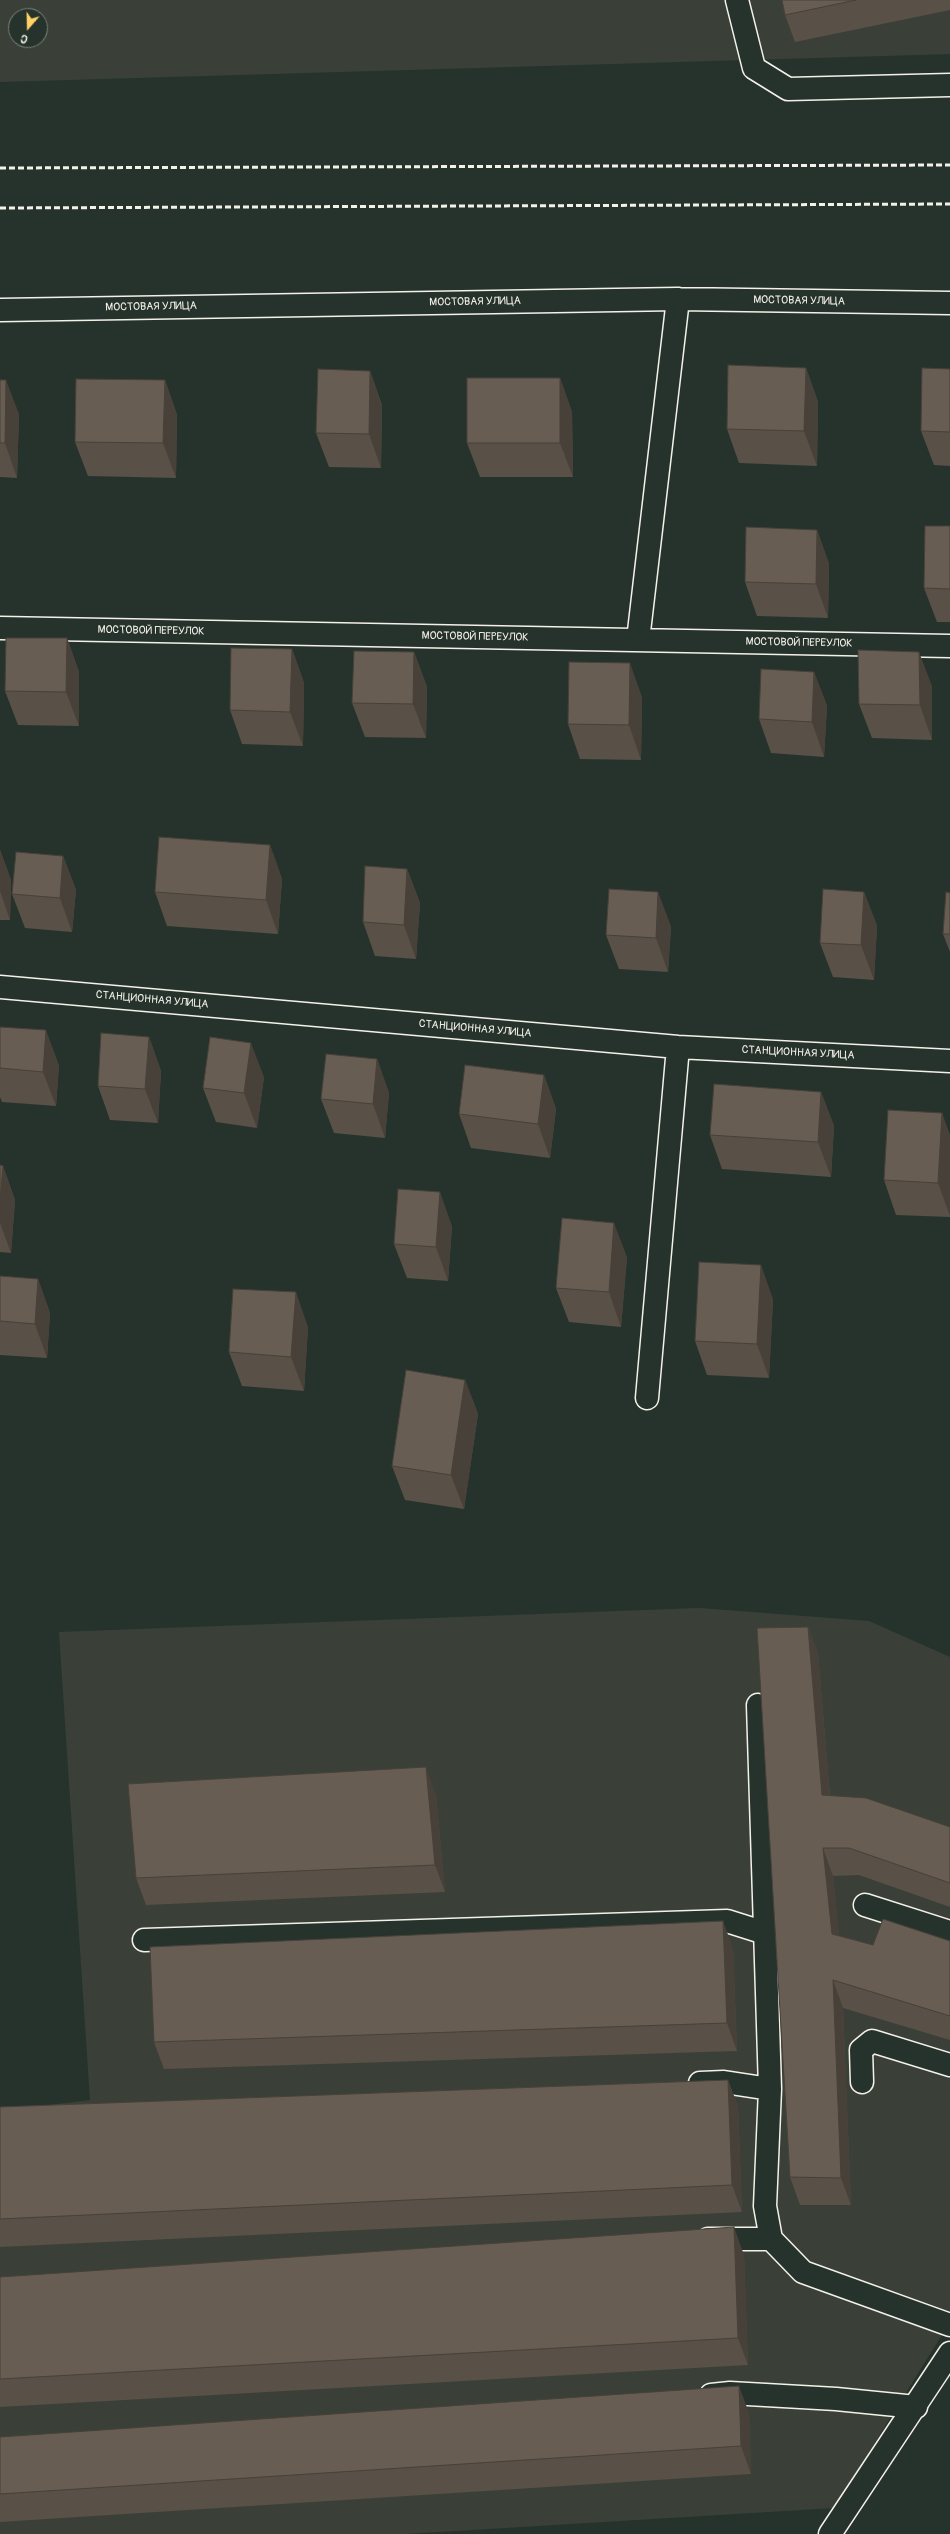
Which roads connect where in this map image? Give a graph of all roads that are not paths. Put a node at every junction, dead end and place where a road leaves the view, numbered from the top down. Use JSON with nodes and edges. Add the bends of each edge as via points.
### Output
{"nodes":[{"id":1,"x":737,"y":0,"type":"edge"},
{"id":2,"x":950,"y":85,"type":"edge"},
{"id":3,"x":678,"y":299,"type":"junction"},
{"id":4,"x":950,"y":303,"type":"edge"},
{"id":5,"x":0,"y":310,"type":"edge"},
{"id":6,"x":0,"y":628,"type":"edge"},
{"id":7,"x":638,"y":640,"type":"junction"},
{"id":8,"x":950,"y":646,"type":"edge"},
{"id":9,"x":0,"y":986,"type":"edge"},
{"id":10,"x":678,"y":1047,"type":"junction"},
{"id":11,"x":950,"y":1061,"type":"edge"},
{"id":12,"x":647,"y":1398,"type":"dead end"},
{"id":13,"x":758,"y":1704,"type":"edge"},
{"id":14,"x":865,"y":1905,"type":"dead end"},
{"id":15,"x":950,"y":1932,"type":"edge"},
{"id":16,"x":765,"y":1933,"type":"junction"},
{"id":17,"x":144,"y":1940,"type":"dead end"},
{"id":18,"x":950,"y":2065,"type":"edge"},
{"id":19,"x":862,"y":2082,"type":"dead end"},
{"id":20,"x":676,"y":2084,"type":"edge"},
{"id":21,"x":770,"y":2089,"type":"junction"},
{"id":22,"x":771,"y":2238,"type":"junction"},
{"id":23,"x":686,"y":2240,"type":"edge"},
{"id":24,"x":950,"y":2325,"type":"edge"},
{"id":25,"x":950,"y":2353,"type":"edge"},
{"id":26,"x":690,"y":2396,"type":"edge"},
{"id":27,"x":916,"y":2407,"type":"junction"},
{"id":28,"x":830,"y":2534,"type":"edge"}],
"edges":[{"from":1,"to":2,"type":"street","via":[[754,68],[788,89]]},
{"from":3,"to":4,"type":"street","name":"МОСТОВАЯ УЛИЦА"},
{"from":3,"to":5,"type":"street","name":"МОСТОВАЯ УЛИЦА"},
{"from":3,"to":7,"type":"street"},
{"from":6,"to":7,"type":"street","name":"МОСТОВОЙ ПЕРЕУЛОК"},
{"from":7,"to":8,"type":"street","name":"МОСТОВОЙ ПЕРЕУЛОК"},
{"from":9,"to":10,"type":"street","name":"СТАНЦИОННАЯ УЛИЦА"},
{"from":10,"to":11,"type":"street","name":"СТАНЦИОННАЯ УЛИЦА"},
{"from":10,"to":12,"type":"street"},
{"from":13,"to":16,"type":"street"},
{"from":14,"to":15,"type":"street"},
{"from":16,"to":17,"type":"street","via":[[727,1921]]},
{"from":16,"to":21,"type":"street"},
{"from":18,"to":19,"type":"street","via":[[872,2041],[860,2050]]},
{"from":20,"to":21,"type":"street","via":[[724,2082]]},
{"from":21,"to":22,"type":"street","via":[[765,2206]]},
{"from":22,"to":23,"type":"street"},
{"from":22,"to":24,"type":"street","via":[[804,2272]]},
{"from":25,"to":27,"type":"street"},
{"from":26,"to":27,"type":"street","via":[[738,2394],[836,2399]]},
{"from":27,"to":28,"type":"street"}]}
